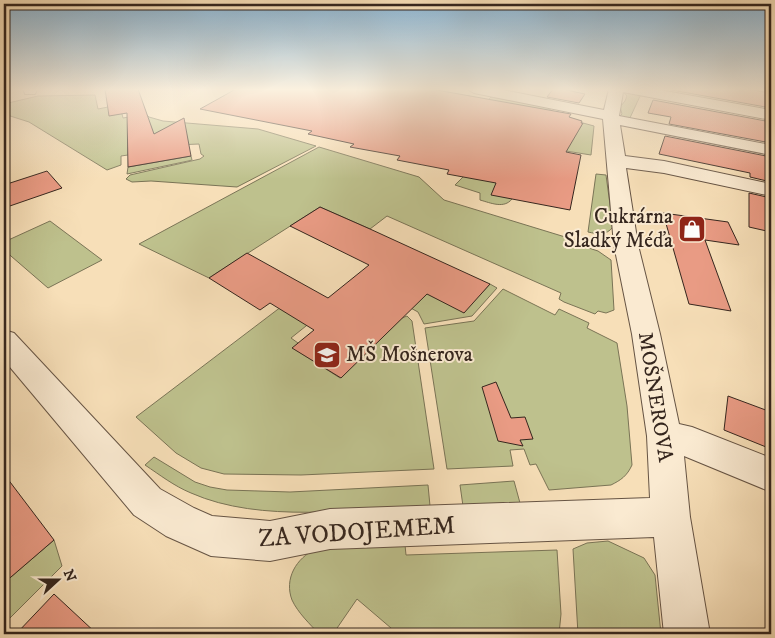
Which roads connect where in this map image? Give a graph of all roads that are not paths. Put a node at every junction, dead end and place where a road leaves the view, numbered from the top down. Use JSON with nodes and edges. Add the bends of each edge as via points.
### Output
{"nodes":[{"id":1,"x":614,"y":119,"type":"edge"},
{"id":2,"x":654,"y":119,"type":"edge"},
{"id":3,"x":771,"y":150,"type":"edge"},
{"id":4,"x":617,"y":161,"type":"junction"},
{"id":5,"x":771,"y":190,"type":"edge"},
{"id":6,"x":4,"y":341,"type":"edge"},
{"id":7,"x":664,"y":436,"type":"junction"},
{"id":8,"x":771,"y":475,"type":"edge"},
{"id":9,"x":671,"y":517,"type":"junction"},
{"id":10,"x":688,"y":634,"type":"edge"}],
"edges":[{"from":1,"to":4,"type":"street","name":"MOŠNEROVA"},
{"from":2,"to":3,"type":"street"},
{"from":4,"to":5,"type":"street","via":[[664,167]]},
{"from":4,"to":7,"type":"street","name":"MOŠNEROVA","via":[[626,245]]},
{"from":6,"to":9,"type":"street","name":"ZA VODOJEMEM","via":[[147,502],[211,536],[270,541],[330,529]]},
{"from":7,"to":8,"type":"street","via":[[692,443]]},
{"from":7,"to":9,"type":"street","name":"MOŠNEROVA"},
{"from":9,"to":10,"type":"street","name":"MOŠNEROVA"}]}
